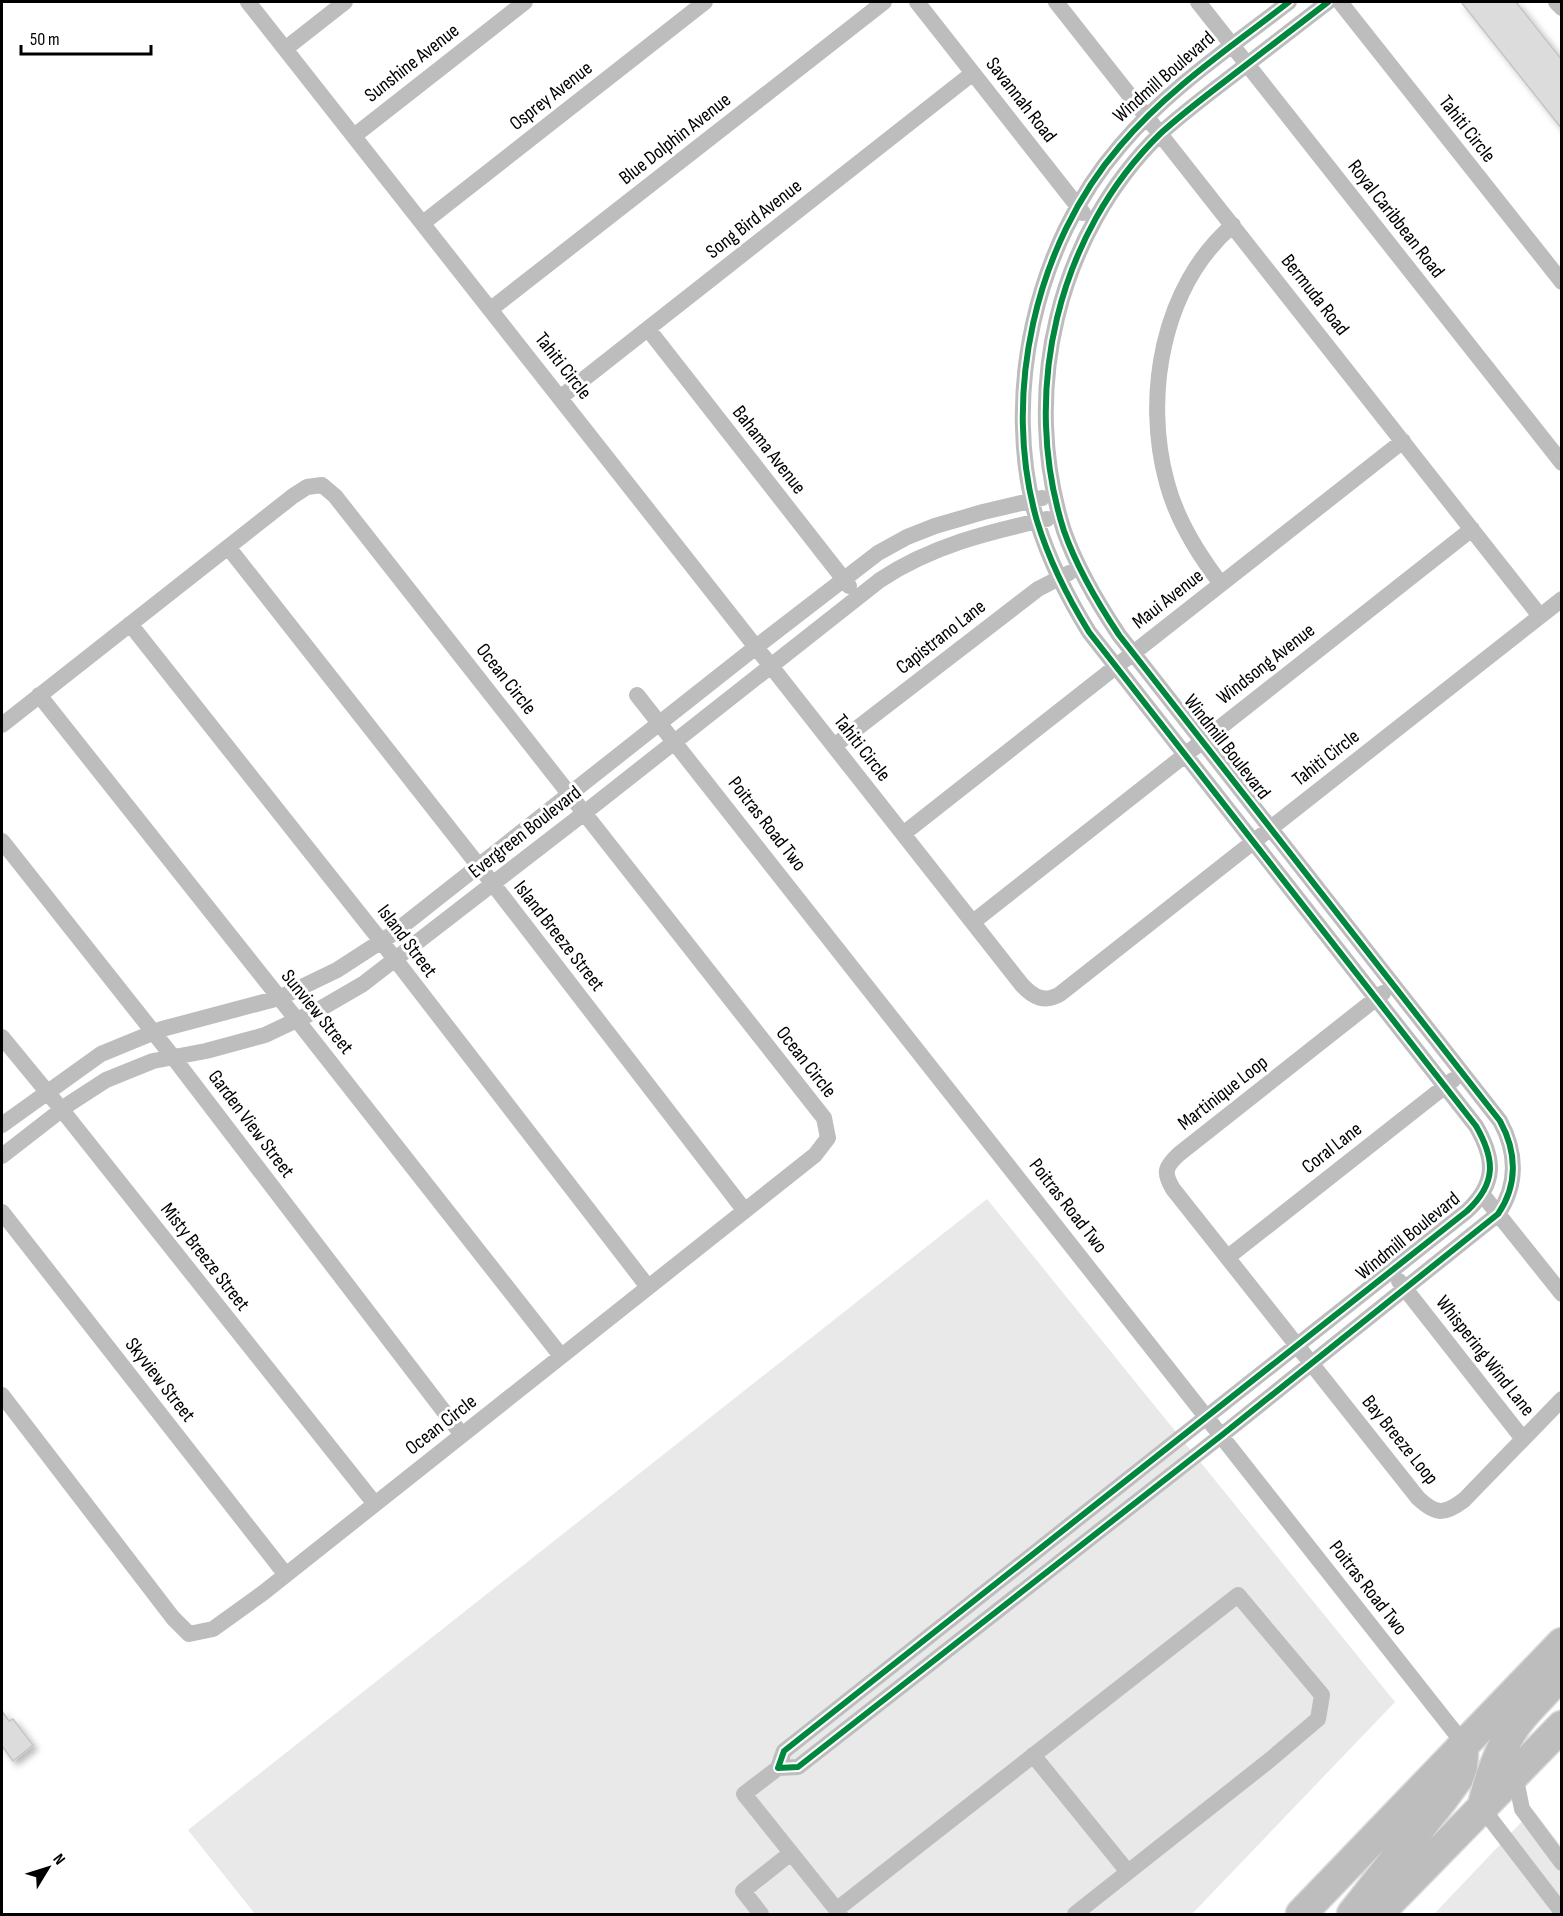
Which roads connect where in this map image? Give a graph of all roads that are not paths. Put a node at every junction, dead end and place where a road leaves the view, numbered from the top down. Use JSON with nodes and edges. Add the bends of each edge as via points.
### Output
{"nodes":[{"id":1,"x":248,"y":2,"type":"edge"},
{"id":2,"x":345,"y":2,"type":"edge"},
{"id":3,"x":525,"y":2,"type":"edge"},
{"id":4,"x":705,"y":2,"type":"edge"},
{"id":5,"x":884,"y":2,"type":"edge"},
{"id":6,"x":917,"y":2,"type":"edge"},
{"id":7,"x":1056,"y":2,"type":"edge"},
{"id":8,"x":1198,"y":2,"type":"edge"},
{"id":9,"x":1289,"y":2,"type":"edge"},
{"id":10,"x":1328,"y":2,"type":"edge"},
{"id":11,"x":1340,"y":2,"type":"edge"},
{"id":12,"x":1556,"y":2,"type":"edge"},
{"id":13,"x":1562,"y":8,"type":"edge"},
{"id":14,"x":1233,"y":45,"type":"junction"},
{"id":15,"x":285,"y":49,"type":"junction"},
{"id":16,"x":1248,"y":64,"type":"junction"},
{"id":17,"x":973,"y":73,"type":"junction"},
{"id":18,"x":1147,"y":117,"type":"junction"},
{"id":19,"x":1161,"y":134,"type":"junction"},
{"id":20,"x":354,"y":136,"type":"junction"},
{"id":21,"x":1077,"y":206,"type":"junction"},
{"id":22,"x":1094,"y":222,"type":"junction"},
{"id":23,"x":423,"y":223,"type":"junction"},
{"id":24,"x":1233,"y":225,"type":"junction"},
{"id":25,"x":1562,"y":282,"type":"edge"},
{"id":26,"x":491,"y":309,"type":"junction"},
{"id":27,"x":648,"y":329,"type":"junction"},
{"id":28,"x":561,"y":398,"type":"junction"},
{"id":29,"x":1403,"y":441,"type":"junction"},
{"id":30,"x":1562,"y":463,"type":"edge"},
{"id":31,"x":1055,"y":495,"type":"junction"},
{"id":32,"x":1033,"y":500,"type":"junction"},
{"id":33,"x":1060,"y":516,"type":"junction"},
{"id":34,"x":1037,"y":521,"type":"junction"},
{"id":35,"x":1472,"y":529,"type":"junction"},
{"id":36,"x":228,"y":547,"type":"junction"},
{"id":37,"x":1079,"y":569,"type":"junction"},
{"id":38,"x":1059,"y":577,"type":"junction"},
{"id":39,"x":843,"y":579,"type":"junction"},
{"id":40,"x":1221,"y":584,"type":"junction"},
{"id":41,"x":858,"y":597,"type":"junction"},
{"id":42,"x":1562,"y":599,"type":"edge"},
{"id":43,"x":1540,"y":616,"type":"junction"},
{"id":44,"x":130,"y":624,"type":"junction"},
{"id":45,"x":756,"y":647,"type":"junction"},
{"id":46,"x":1133,"y":654,"type":"junction"},
{"id":47,"x":770,"y":665,"type":"junction"},
{"id":48,"x":1115,"y":667,"type":"junction"},
{"id":49,"x":39,"y":695,"type":"junction"},
{"id":50,"x":637,"y":695,"type":"dead end"},
{"id":51,"x":660,"y":723,"type":"junction"},
{"id":52,"x":2,"y":725,"type":"edge"},
{"id":53,"x":674,"y":741,"type":"junction"},
{"id":54,"x":1201,"y":741,"type":"junction"},
{"id":55,"x":834,"y":746,"type":"junction"},
{"id":56,"x":1185,"y":755,"type":"junction"},
{"id":57,"x":570,"y":795,"type":"junction"},
{"id":58,"x":583,"y":814,"type":"junction"},
{"id":59,"x":1270,"y":829,"type":"junction"},
{"id":60,"x":903,"y":834,"type":"junction"},
{"id":61,"x":2,"y":841,"type":"edge"},
{"id":62,"x":1253,"y":842,"type":"junction"},
{"id":63,"x":479,"y":866,"type":"junction"},
{"id":64,"x":493,"y":884,"type":"junction"},
{"id":65,"x":973,"y":922,"type":"junction"},
{"id":66,"x":381,"y":941,"type":"junction"},
{"id":67,"x":395,"y":960,"type":"junction"},
{"id":68,"x":1393,"y":985,"type":"junction"},
{"id":69,"x":279,"y":998,"type":"junction"},
{"id":70,"x":1376,"y":998,"type":"junction"},
{"id":71,"x":297,"y":1020,"type":"junction"},
{"id":72,"x":153,"y":1033,"type":"junction"},
{"id":73,"x":2,"y":1037,"type":"edge"},
{"id":74,"x":173,"y":1057,"type":"junction"},
{"id":75,"x":1462,"y":1072,"type":"junction"},
{"id":76,"x":1445,"y":1086,"type":"junction"},
{"id":77,"x":46,"y":1092,"type":"junction"},
{"id":78,"x":62,"y":1110,"type":"junction"},
{"id":79,"x":2,"y":1125,"type":"edge"},
{"id":80,"x":2,"y":1156,"type":"edge"},
{"id":81,"x":1482,"y":1194,"type":"junction"},
{"id":82,"x":745,"y":1211,"type":"junction"},
{"id":83,"x":2,"y":1212,"type":"edge"},
{"id":84,"x":1498,"y":1214,"type":"junction"},
{"id":85,"x":1228,"y":1257,"type":"junction"},
{"id":86,"x":1391,"y":1271,"type":"junction"},
{"id":87,"x":648,"y":1287,"type":"junction"},
{"id":88,"x":1405,"y":1289,"type":"junction"},
{"id":89,"x":1562,"y":1294,"type":"edge"},
{"id":90,"x":1298,"y":1345,"type":"junction"},
{"id":91,"x":561,"y":1356,"type":"junction"},
{"id":92,"x":1312,"y":1364,"type":"junction"},
{"id":93,"x":2,"y":1395,"type":"edge"},
{"id":94,"x":1562,"y":1399,"type":"edge"},
{"id":95,"x":1207,"y":1417,"type":"junction"},
{"id":96,"x":462,"y":1435,"type":"junction"},
{"id":97,"x":1222,"y":1436,"type":"junction"},
{"id":98,"x":1523,"y":1439,"type":"junction"},
{"id":99,"x":375,"y":1504,"type":"junction"},
{"id":100,"x":286,"y":1575,"type":"junction"},
{"id":101,"x":1562,"y":1643,"type":"edge"},
{"id":102,"x":882,"y":1673,"type":"junction"},
{"id":103,"x":1562,"y":1673,"type":"edge"},
{"id":104,"x":897,"y":1691,"type":"junction"},
{"id":105,"x":1562,"y":1726,"type":"edge"},
{"id":106,"x":1464,"y":1744,"type":"junction"},
{"id":107,"x":1033,"y":1755,"type":"junction"},
{"id":108,"x":778,"y":1768,"type":"junction"},
{"id":109,"x":1515,"y":1775,"type":"junction"},
{"id":110,"x":1482,"y":1808,"type":"junction"},
{"id":111,"x":791,"y":1853,"type":"junction"},
{"id":112,"x":1562,"y":1863,"type":"edge"},
{"id":113,"x":1128,"y":1872,"type":"junction"},
{"id":114,"x":838,"y":1912,"type":"edge"},
{"id":115,"x":1562,"y":1912,"type":"edge"},
{"id":116,"x":761,"y":1914,"type":"edge"},
{"id":117,"x":1075,"y":1914,"type":"edge"},
{"id":118,"x":1301,"y":1914,"type":"edge"},
{"id":119,"x":1352,"y":1914,"type":"edge"},
{"id":120,"x":1378,"y":1914,"type":"edge"}],
"edges":[{"from":1,"to":15,"type":"street","name":"Tahiti Circle"},
{"from":2,"to":15,"type":"street"},
{"from":3,"to":20,"type":"street","name":"Sunshine Avenue"},
{"from":4,"to":23,"type":"street","name":"Osprey Avenue"},
{"from":5,"to":26,"type":"street","name":"Blue Dolphin Avenue"},
{"from":6,"to":17,"type":"street","name":"Savannah Road"},
{"from":7,"to":18,"type":"street","name":"Bermuda Road"},
{"from":8,"to":14,"type":"street","name":"Royal Caribbean Road"},
{"from":9,"to":14,"type":"street","name":"Windmill Boulevard"},
{"from":10,"to":16,"type":"street","name":"Windmill Boulevard"},
{"from":11,"to":25,"type":"street","name":"Tahiti Circle"},
{"from":12,"to":13,"type":"street"},
{"from":14,"to":16,"type":"street","name":"Royal Caribbean Road"},
{"from":14,"to":18,"type":"street","name":"Windmill Boulevard"},
{"from":15,"to":20,"type":"street","name":"Tahiti Circle"},
{"from":16,"to":19,"type":"street","name":"Windmill Boulevard"},
{"from":16,"to":30,"type":"street","name":"Royal Caribbean Road"},
{"from":17,"to":21,"type":"street","name":"Savannah Road"},
{"from":17,"to":27,"type":"street","name":"Song Bird Avenue"},
{"from":18,"to":19,"type":"street","name":"Bermuda Road"},
{"from":18,"to":21,"type":"street","name":"Windmill Boulevard","via":[[1107,162]]},
{"from":19,"to":22,"type":"street","name":"Windmill Boulevard","via":[[1122,179]]},
{"from":19,"to":24,"type":"street","name":"Bermuda Road"},
{"from":20,"to":23,"type":"street","name":"Tahiti Circle"},
{"from":21,"to":22,"type":"street","name":"Savannah Road"},
{"from":21,"to":32,"type":"street","name":"Windmill Boulevard","via":[[1040,295],[1026,359],[1023,425]]},
{"from":22,"to":31,"type":"street","name":"Windmill Boulevard","via":[[1065,286],[1049,355],[1046,425]]},
{"from":23,"to":26,"type":"street","name":"Tahiti Circle"},
{"from":24,"to":29,"type":"street","name":"Bermuda Road"},
{"from":24,"to":40,"type":"street","via":[[1202,258],[1184,292],[1165,345],[1157,395],[1158,433],[1167,486],[1180,520]]},
{"from":26,"to":28,"type":"street","name":"Tahiti Circle"},
{"from":27,"to":28,"type":"street","name":"Song Bird Avenue"},
{"from":27,"to":39,"type":"street","name":"Bahama Avenue"},
{"from":28,"to":45,"type":"street","name":"Tahiti Circle"},
{"from":29,"to":35,"type":"street","name":"Bermuda Road"},
{"from":29,"to":40,"type":"street","name":"Maui Avenue"},
{"from":31,"to":32,"type":"street","name":"Evergreen Boulevard"},
{"from":31,"to":33,"type":"street","name":"Windmill Boulevard"},
{"from":32,"to":34,"type":"street","name":"Windmill Boulevard"},
{"from":32,"to":39,"type":"street","name":"Evergreen Boulevard","via":[[921,531],[885,549]]},
{"from":33,"to":34,"type":"street","name":"Evergreen Boulevard"},
{"from":33,"to":37,"type":"street","name":"Windmill Boulevard"},
{"from":34,"to":38,"type":"street","name":"Windmill Boulevard"},
{"from":34,"to":41,"type":"street","name":"Evergreen Boulevard","via":[[937,549],[894,571]]},
{"from":35,"to":43,"type":"street","name":"Bermuda Road"},
{"from":35,"to":54,"type":"street","name":"Windsong Avenue"},
{"from":36,"to":44,"type":"street","name":"Ocean Circle"},
{"from":36,"to":57,"type":"street","name":"Ocean Circle","via":[[307,487],[322,485],[335,496]]},
{"from":36,"to":63,"type":"street","name":"Island Breeze Street"},
{"from":37,"to":38,"type":"street","name":"Capistrano Lane"},
{"from":37,"to":46,"type":"street","name":"Windmill Boulevard"},
{"from":38,"to":48,"type":"street","name":"Windmill Boulevard","via":[[1089,632]]},
{"from":38,"to":55,"type":"street","name":"Capistrano Lane","via":[[1038,589]]},
{"from":39,"to":41,"type":"street","name":"Bahama Avenue"},
{"from":39,"to":45,"type":"street","name":"Evergreen Boulevard"},
{"from":40,"to":46,"type":"street","name":"Maui Avenue"},
{"from":41,"to":47,"type":"street","name":"Evergreen Boulevard"},
{"from":42,"to":43,"type":"street","name":"Tahiti Circle"},
{"from":43,"to":59,"type":"street","name":"Tahiti Circle"},
{"from":44,"to":49,"type":"street","name":"Ocean Circle"},
{"from":44,"to":66,"type":"street","name":"Island Street"},
{"from":45,"to":47,"type":"street","name":"Tahiti Circle"},
{"from":45,"to":51,"type":"street","name":"Evergreen Boulevard"},
{"from":46,"to":48,"type":"street","name":"Maui Avenue"},
{"from":46,"to":54,"type":"street","name":"Windmill Boulevard"},
{"from":47,"to":53,"type":"street","name":"Evergreen Boulevard"},
{"from":47,"to":55,"type":"street","name":"Tahiti Circle"},
{"from":48,"to":56,"type":"street","name":"Windmill Boulevard"},
{"from":48,"to":60,"type":"street","name":"Maui Avenue"},
{"from":49,"to":52,"type":"street","name":"Ocean Circle"},
{"from":49,"to":69,"type":"street","name":"Sunview Street"},
{"from":50,"to":51,"type":"street","name":"Poitras Road Two"},
{"from":51,"to":53,"type":"street","name":"Poitras Road Two"},
{"from":51,"to":57,"type":"street","name":"Evergreen Boulevard"},
{"from":53,"to":58,"type":"street","name":"Evergreen Boulevard"},
{"from":53,"to":95,"type":"street","name":"Poitras Road Two"},
{"from":54,"to":56,"type":"street","name":"Windsong Avenue"},
{"from":54,"to":59,"type":"street","name":"Windmill Boulevard"},
{"from":55,"to":60,"type":"street","name":"Tahiti Circle"},
{"from":56,"to":62,"type":"street","name":"Windmill Boulevard"},
{"from":56,"to":65,"type":"street","name":"Windsong Avenue"},
{"from":57,"to":58,"type":"street","name":"Ocean Circle"},
{"from":57,"to":63,"type":"street","name":"Evergreen Boulevard"},
{"from":58,"to":64,"type":"street","name":"Evergreen Boulevard"},
{"from":58,"to":82,"type":"street","name":"Ocean Circle","via":[[824,1118],[828,1138],[815,1155]]},
{"from":59,"to":62,"type":"street","name":"Tahiti Circle"},
{"from":59,"to":68,"type":"street","name":"Windmill Boulevard"},
{"from":60,"to":65,"type":"street","name":"Tahiti Circle"},
{"from":61,"to":72,"type":"street","name":"Garden View Street"},
{"from":62,"to":65,"type":"street","name":"Tahiti Circle","via":[[1060,994],[1047,999],[1028,992]]},
{"from":62,"to":70,"type":"street","name":"Windmill Boulevard"},
{"from":63,"to":64,"type":"street","name":"Island Breeze Street"},
{"from":63,"to":66,"type":"street","name":"Evergreen Boulevard"},
{"from":64,"to":67,"type":"street","name":"Evergreen Boulevard"},
{"from":64,"to":82,"type":"street","name":"Island Breeze Street"},
{"from":66,"to":67,"type":"street","name":"Island Street"},
{"from":66,"to":69,"type":"street","name":"Evergreen Boulevard","via":[[337,970]]},
{"from":67,"to":71,"type":"street","name":"Evergreen Boulevard","via":[[363,984]]},
{"from":67,"to":87,"type":"street","name":"Island Street"},
{"from":68,"to":70,"type":"street","name":"Martinique Loop"},
{"from":68,"to":75,"type":"street","name":"Windmill Boulevard"},
{"from":69,"to":71,"type":"street","name":"Sunview Street"},
{"from":69,"to":72,"type":"street","name":"Evergreen Boulevard"},
{"from":70,"to":76,"type":"street","name":"Windmill Boulevard"},
{"from":70,"to":85,"type":"street","name":"Martinique Loop","via":[[1169,1164],[1166,1170],[1173,1189]]},
{"from":71,"to":74,"type":"street","name":"Evergreen Boulevard","via":[[264,1035]]},
{"from":71,"to":91,"type":"street","name":"Sunview Street"},
{"from":72,"to":74,"type":"street","name":"Garden View Street"},
{"from":72,"to":77,"type":"street","name":"Evergreen Boulevard","via":[[101,1054]]},
{"from":73,"to":77,"type":"street","name":"Misty Breeze Street"},
{"from":74,"to":78,"type":"street","name":"Evergreen Boulevard","via":[[106,1080]]},
{"from":74,"to":96,"type":"street","name":"Garden View Street"},
{"from":75,"to":76,"type":"street","name":"Coral Lane"},
{"from":75,"to":84,"type":"street","name":"Windmill Boulevard","via":[[1500,1121],[1512,1149],[1512,1179]]},
{"from":76,"to":81,"type":"street","name":"Windmill Boulevard","via":[[1476,1126],[1489,1152],[1490,1174]]},
{"from":76,"to":85,"type":"street","name":"Coral Lane"},
{"from":77,"to":78,"type":"street","name":"Misty Breeze Street"},
{"from":77,"to":79,"type":"street","name":"Evergreen Boulevard"},
{"from":78,"to":80,"type":"street","name":"Evergreen Boulevard"},
{"from":78,"to":99,"type":"street","name":"Misty Breeze Street"},
{"from":81,"to":84,"type":"street"},
{"from":81,"to":86,"type":"street","name":"Windmill Boulevard"},
{"from":82,"to":87,"type":"street","name":"Ocean Circle"},
{"from":83,"to":100,"type":"street","name":"Skyview Street"},
{"from":84,"to":88,"type":"street","name":"Windmill Boulevard"},
{"from":84,"to":89,"type":"street"},
{"from":85,"to":90,"type":"street","name":"Bay Breeze Loop"},
{"from":86,"to":88,"type":"street","name":"Whispering Wind Lane"},
{"from":86,"to":90,"type":"street","name":"Windmill Boulevard"},
{"from":87,"to":91,"type":"street","name":"Ocean Circle"},
{"from":88,"to":92,"type":"street","name":"Windmill Boulevard"},
{"from":88,"to":98,"type":"street","name":"Whispering Wind Lane"},
{"from":90,"to":92,"type":"street","name":"Bay Breeze Loop"},
{"from":90,"to":95,"type":"street","name":"Windmill Boulevard"},
{"from":91,"to":96,"type":"street","name":"Ocean Circle"},
{"from":92,"to":97,"type":"street","name":"Windmill Boulevard"},
{"from":92,"to":98,"type":"street","name":"Bay Breeze Loop","via":[[1418,1498],[1440,1512],[1464,1500]]},
{"from":93,"to":100,"type":"street","name":"Ocean Circle","via":[[189,1634],[213,1629]]},
{"from":94,"to":98,"type":"street","name":"Bay Breeze Loop"},
{"from":95,"to":97,"type":"street","name":"Poitras Road Two"},
{"from":95,"to":102,"type":"street","name":"Windmill Boulevard"},
{"from":96,"to":99,"type":"street","name":"Ocean Circle"},
{"from":97,"to":104,"type":"street","name":"Windmill Boulevard"},
{"from":97,"to":106,"type":"street","name":"Poitras Road Two"},
{"from":99,"to":100,"type":"street","name":"Ocean Circle"},
{"from":101,"to":106,"type":"highway"},
{"from":102,"to":104,"type":"street"},
{"from":102,"to":108,"type":"street","name":"Windmill Boulevard","via":[[784,1751]]},
{"from":103,"to":110,"type":"highway","via":[[1517,1723],[1489,1780]]},
{"from":104,"to":108,"type":"street","name":"Windmill Boulevard","via":[[798,1767]]},
{"from":105,"to":109,"type":"highway"},
{"from":106,"to":118,"type":"highway"},
{"from":106,"to":119,"type":"highway","via":[[1458,1778]]},
{"from":107,"to":113,"type":"street"},
{"from":107,"to":113,"type":"street","via":[[1238,1595],[1322,1695],[1318,1719]]},
{"from":107,"to":114,"type":"street"},
{"from":108,"to":111,"type":"street","via":[[744,1794]]},
{"from":109,"to":110,"type":"highway"},
{"from":109,"to":112,"type":"street","via":[[1522,1809]]},
{"from":110,"to":115,"type":"street"},
{"from":110,"to":120,"type":"highway"},
{"from":111,"to":114,"type":"street"},
{"from":111,"to":116,"type":"street","via":[[743,1891]]},
{"from":113,"to":117,"type":"street"}]}
